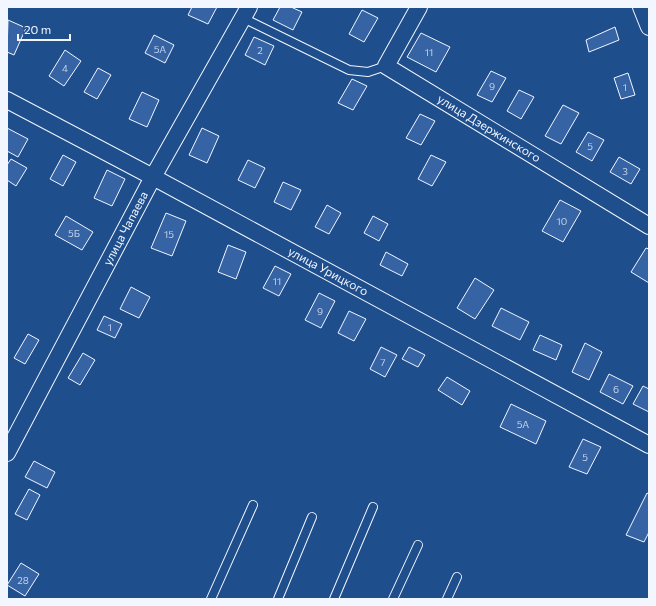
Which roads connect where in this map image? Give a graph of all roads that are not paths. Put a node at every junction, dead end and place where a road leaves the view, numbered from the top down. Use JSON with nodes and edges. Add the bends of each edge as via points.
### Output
{"nodes":[{"id":1,"x":419,"y":7,"type":"edge"},
{"id":2,"x":640,"y":7,"type":"edge"},
{"id":3,"x":246,"y":13,"type":"edge"},
{"id":4,"x":649,"y":27,"type":"edge"},
{"id":5,"x":386,"y":66,"type":"junction"},
{"id":6,"x":7,"y":100,"type":"edge"},
{"id":7,"x":153,"y":177,"type":"junction"},
{"id":8,"x":649,"y":226,"type":"edge"},
{"id":9,"x":649,"y":445,"type":"edge"},
{"id":10,"x":7,"y":453,"type":"edge"},
{"id":11,"x":253,"y":505,"type":"dead end"},
{"id":12,"x":373,"y":507,"type":"dead end"},
{"id":13,"x":312,"y":517,"type":"dead end"},
{"id":14,"x":418,"y":545,"type":"dead end"},
{"id":15,"x":457,"y":577,"type":"dead end"},
{"id":16,"x":212,"y":599,"type":"edge"},
{"id":17,"x":278,"y":599,"type":"edge"},
{"id":18,"x":334,"y":599,"type":"edge"},
{"id":19,"x":393,"y":599,"type":"edge"},
{"id":20,"x":447,"y":599,"type":"edge"}],
"edges":[{"from":1,"to":5,"type":"street"},
{"from":2,"to":4,"type":"street"},
{"from":3,"to":5,"type":"lane","via":[[349,70],[368,72]]},
{"from":3,"to":7,"type":"street","name":"улица Чапаева"},
{"from":5,"to":8,"type":"street","name":"улица Дзержинского"},
{"from":6,"to":7,"type":"street","name":"улица Урицкого"},
{"from":7,"to":9,"type":"street","name":"улица Урицкого"},
{"from":7,"to":10,"type":"street","name":"улица Чапаева"},
{"from":11,"to":16,"type":"lane"},
{"from":12,"to":18,"type":"lane"},
{"from":13,"to":17,"type":"lane"},
{"from":14,"to":19,"type":"lane"},
{"from":15,"to":20,"type":"lane"}]}
